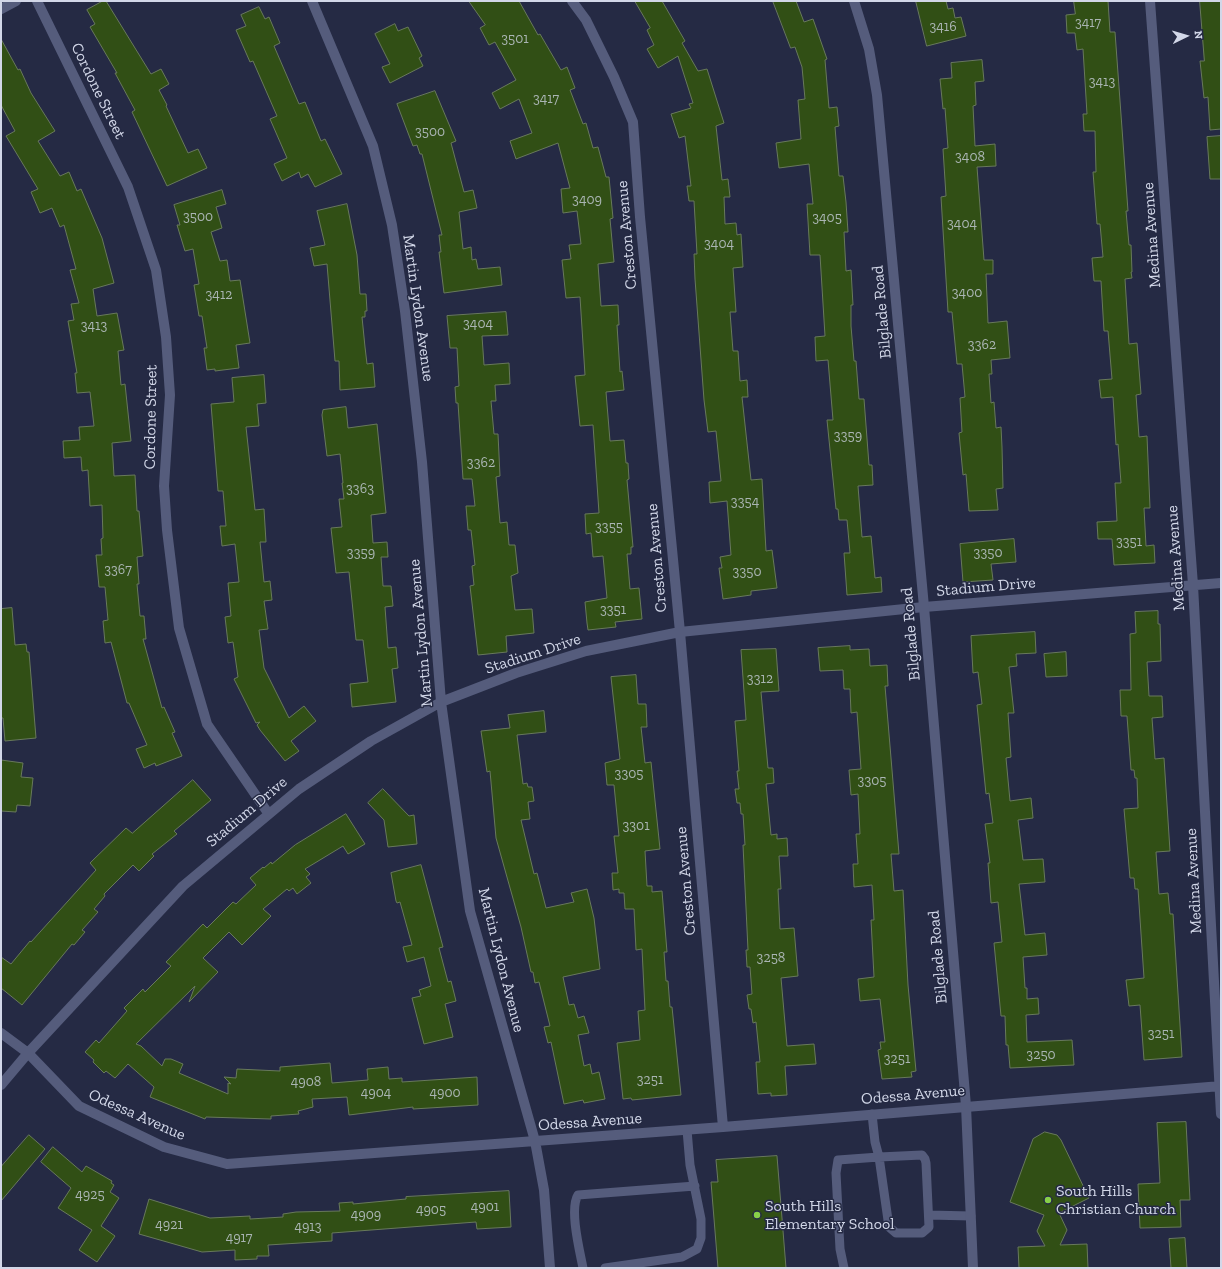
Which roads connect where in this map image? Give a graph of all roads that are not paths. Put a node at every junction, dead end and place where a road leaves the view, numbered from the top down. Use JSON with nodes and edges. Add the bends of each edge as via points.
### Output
{"nodes":[{"id":1,"x":16,"y":1,"type":"edge"},
{"id":2,"x":36,"y":1,"type":"edge"},
{"id":3,"x":312,"y":1,"type":"edge"},
{"id":4,"x":572,"y":1,"type":"edge"},
{"id":5,"x":854,"y":1,"type":"edge"},
{"id":6,"x":1150,"y":1,"type":"edge"},
{"id":7,"x":1,"y":9,"type":"edge"},
{"id":8,"x":1221,"y":583,"type":"edge"},
{"id":9,"x":1193,"y":585,"type":"junction"},
{"id":10,"x":924,"y":607,"type":"junction"},
{"id":11,"x":680,"y":632,"type":"junction"},
{"id":12,"x":441,"y":702,"type":"junction"},
{"id":13,"x":268,"y":813,"type":"junction"},
{"id":14,"x":1,"y":1033,"type":"edge"},
{"id":15,"x":28,"y":1053,"type":"junction"},
{"id":16,"x":1,"y":1085,"type":"edge"},
{"id":17,"x":1220,"y":1086,"type":"edge"},
{"id":18,"x":966,"y":1106,"type":"junction"},
{"id":19,"x":872,"y":1114,"type":"junction"},
{"id":20,"x":1221,"y":1114,"type":"edge"},
{"id":21,"x":723,"y":1127,"type":"junction"},
{"id":22,"x":687,"y":1130,"type":"junction"},
{"id":23,"x":535,"y":1141,"type":"junction"},
{"id":24,"x":879,"y":1157,"type":"junction"},
{"id":25,"x":695,"y":1186,"type":"junction"},
{"id":26,"x":929,"y":1215,"type":"junction"},
{"id":27,"x":971,"y":1216,"type":"junction"},
{"id":28,"x":550,"y":1268,"type":"edge"},
{"id":29,"x":583,"y":1268,"type":"edge"},
{"id":30,"x":605,"y":1268,"type":"edge"},
{"id":31,"x":844,"y":1268,"type":"edge"},
{"id":32,"x":973,"y":1268,"type":"edge"}],
"edges":[{"from":1,"to":7,"type":"street"},
{"from":2,"to":13,"type":"street","name":"Cordone Street","via":[[128,187],[156,270],[166,337],[170,395],[164,486],[179,628],[207,724]]},
{"from":3,"to":12,"type":"street","name":"Martin Lydon Avenue","via":[[373,146],[392,225],[421,454]]},
{"from":4,"to":11,"type":"street","name":"Creston Avenue","via":[[586,20],[633,122]]},
{"from":5,"to":10,"type":"street","name":"Bilglade Road","via":[[869,49],[877,95]]},
{"from":6,"to":9,"type":"street","name":"Medina Avenue"},
{"from":8,"to":9,"type":"street","name":"Stadium Drive"},
{"from":9,"to":10,"type":"street","name":"Stadium Drive"},
{"from":9,"to":17,"type":"street","name":"Medina Avenue"},
{"from":10,"to":11,"type":"street","name":"Stadium Drive"},
{"from":10,"to":18,"type":"street","name":"Bilglade Road"},
{"from":11,"to":12,"type":"street","name":"Stadium Drive","via":[[586,651],[516,673]]},
{"from":11,"to":21,"type":"street","name":"Creston Avenue"},
{"from":12,"to":13,"type":"street","name":"Stadium Drive","via":[[372,741],[299,789]]},
{"from":12,"to":23,"type":"street","name":"Martin Lydon Avenue","via":[[470,911]]},
{"from":13,"to":15,"type":"street","name":"Stadium Drive","via":[[183,886]]},
{"from":14,"to":15,"type":"street","name":"Odessa Avenue"},
{"from":15,"to":16,"type":"street","name":"Stadium Drive"},
{"from":15,"to":23,"type":"street","name":"Odessa Avenue","via":[[79,1106],[164,1147],[227,1164]]},
{"from":17,"to":18,"type":"street","name":"Odessa Avenue"},
{"from":17,"to":20,"type":"street","name":"Medina Avenue"},
{"from":18,"to":19,"type":"street","name":"Odessa Avenue"},
{"from":18,"to":27,"type":"street","name":"Bilglade Road"},
{"from":19,"to":21,"type":"street","name":"Odessa Avenue"},
{"from":19,"to":24,"type":"lane"},
{"from":21,"to":22,"type":"street","name":"Odessa Avenue"},
{"from":22,"to":23,"type":"street","name":"Odessa Avenue"},
{"from":22,"to":25,"type":"lane"},
{"from":23,"to":28,"type":"street","name":"Martin Lydon Avenue","via":[[544,1190]]},
{"from":24,"to":26,"type":"lane","via":[[922,1155],[925,1159]]},
{"from":24,"to":26,"type":"lane","via":[[888,1227],[896,1233],[922,1233],[929,1227]]},
{"from":24,"to":31,"type":"lane","via":[[838,1160],[836,1172],[840,1249]]},
{"from":25,"to":29,"type":"lane","via":[[578,1195],[575,1200],[575,1215]]},
{"from":25,"to":30,"type":"lane","via":[[702,1238],[693,1253],[682,1257]]},
{"from":26,"to":27,"type":"lane"},
{"from":27,"to":32,"type":"street","name":"Bilglade Road"}]}
